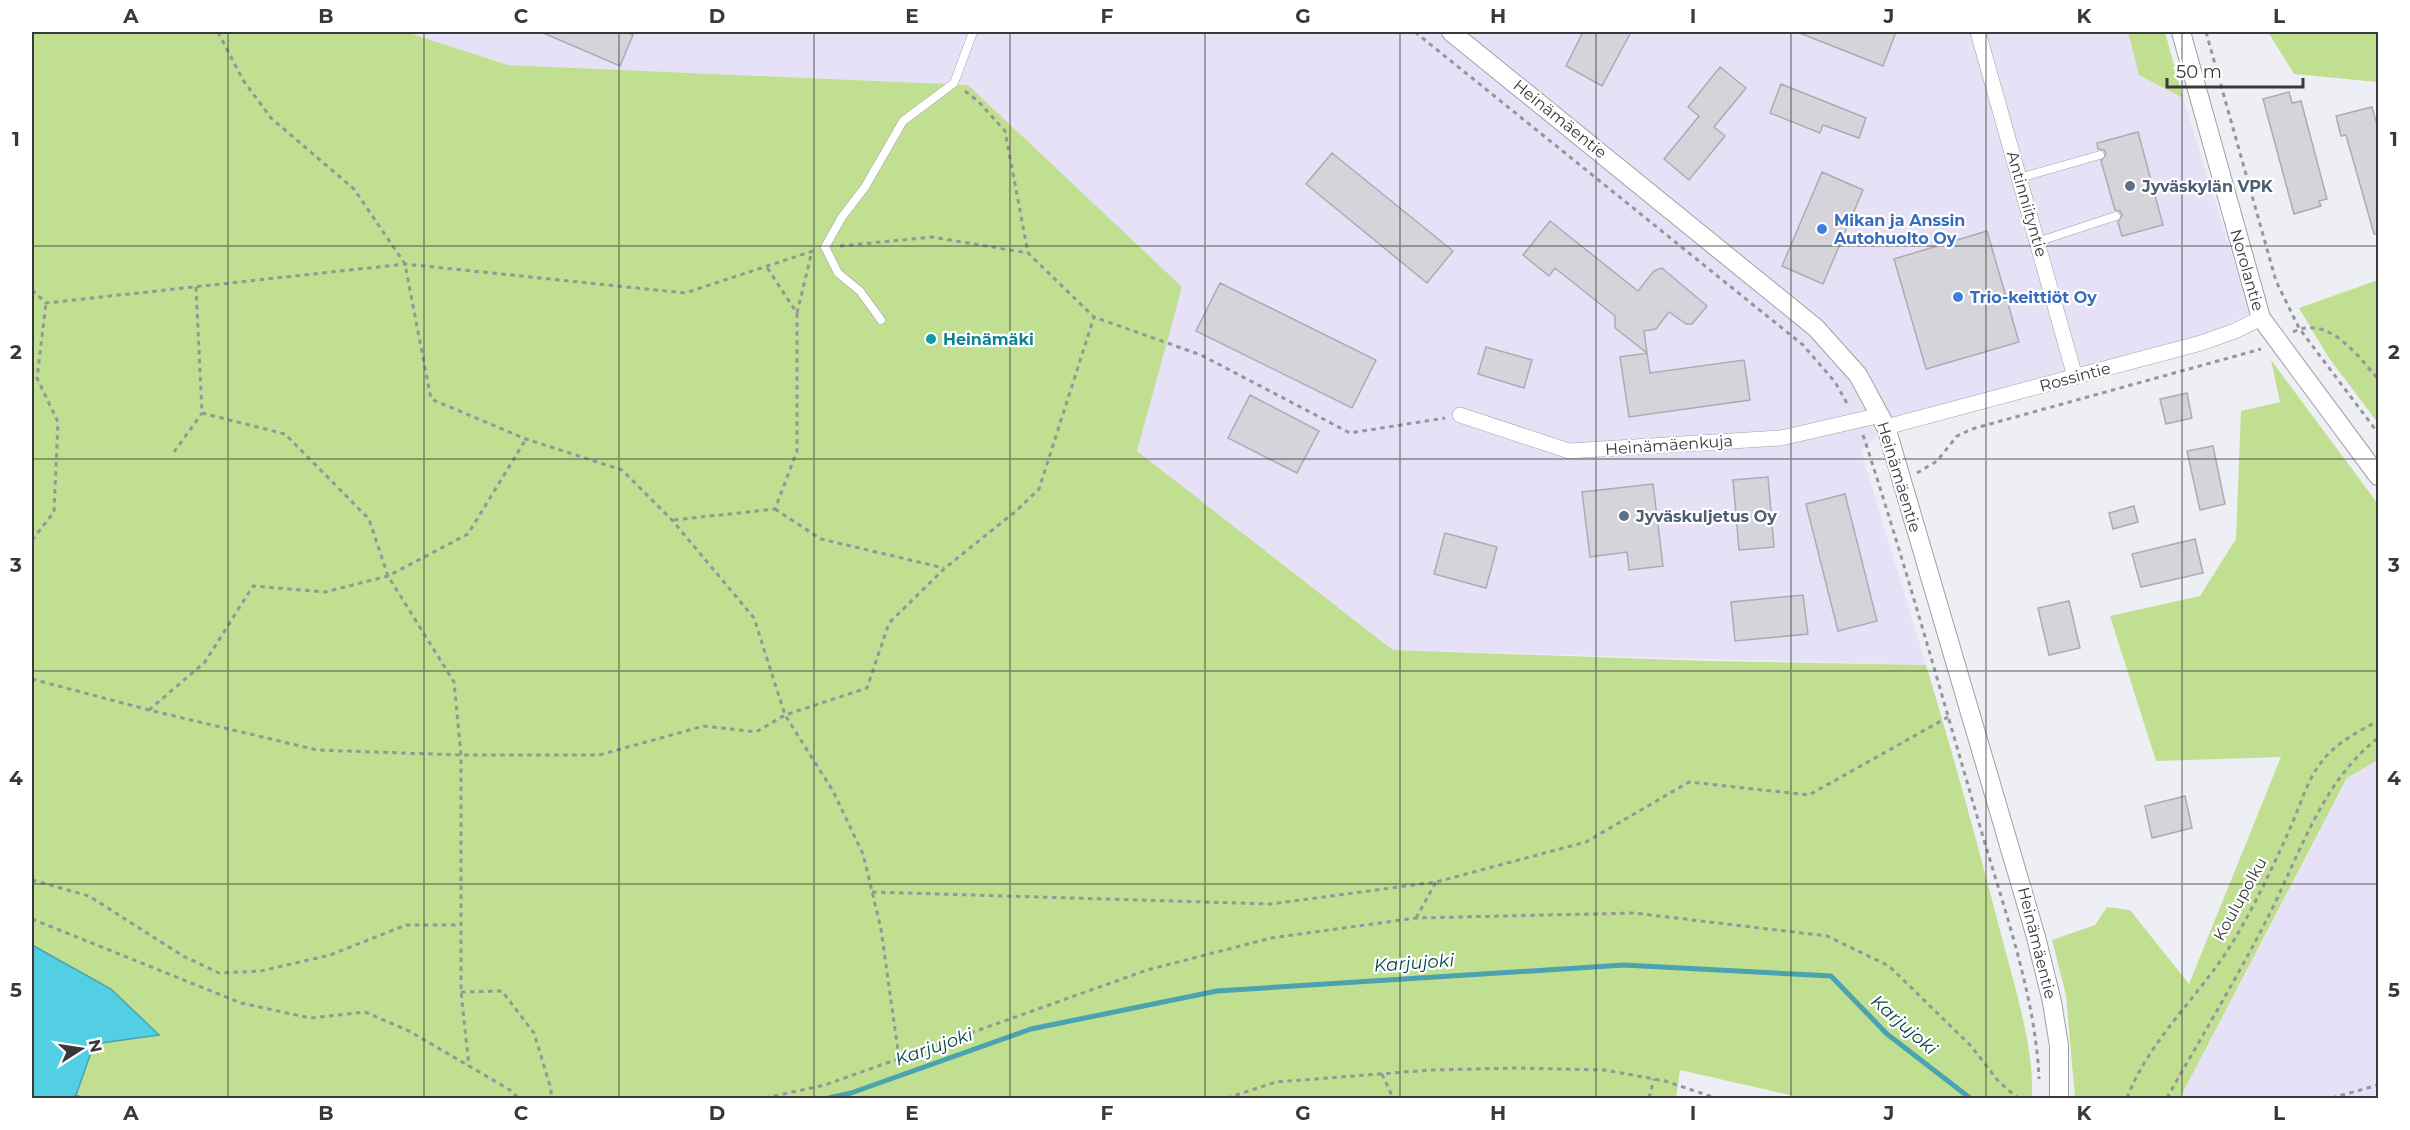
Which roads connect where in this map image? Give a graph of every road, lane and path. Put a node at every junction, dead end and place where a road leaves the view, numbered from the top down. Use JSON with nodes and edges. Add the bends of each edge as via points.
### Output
{"nodes":[{"id":1,"x":218,"y":32,"type":"edge"},
{"id":2,"x":973,"y":32,"type":"edge"},
{"id":3,"x":1415,"y":32,"type":"edge"},
{"id":4,"x":1451,"y":32,"type":"edge"},
{"id":5,"x":1978,"y":32,"type":"edge"},
{"id":6,"x":2181,"y":32,"type":"edge"},
{"id":7,"x":2206,"y":32,"type":"edge"},
{"id":8,"x":954,"y":83,"type":"junction"},
{"id":9,"x":2100,"y":155,"type":"dead end"},
{"id":10,"x":2019,"y":178,"type":"junction"},
{"id":11,"x":2116,"y":216,"type":"dead end"},
{"id":12,"x":2037,"y":242,"type":"junction"},
{"id":13,"x":825,"y":247,"type":"junction"},
{"id":14,"x":812,"y":251,"type":"junction"},
{"id":15,"x":1028,"y":253,"type":"junction"},
{"id":16,"x":405,"y":264,"type":"junction"},
{"id":17,"x":766,"y":266,"type":"junction"},
{"id":18,"x":196,"y":287,"type":"junction"},
{"id":19,"x":32,"y":290,"type":"edge"},
{"id":20,"x":46,"y":303,"type":"junction"},
{"id":21,"x":797,"y":313,"type":"junction"},
{"id":22,"x":1094,"y":317,"type":"junction"},
{"id":23,"x":2261,"y":318,"type":"junction"},
{"id":24,"x":881,"y":320,"type":"dead end"},
{"id":25,"x":2299,"y":328,"type":"junction"},
{"id":26,"x":2276,"y":340,"type":"junction"},
{"id":27,"x":2075,"y":376,"type":"junction"},
{"id":28,"x":2379,"y":379,"type":"edge"},
{"id":29,"x":202,"y":413,"type":"junction"},
{"id":30,"x":1460,"y":415,"type":"joint"},
{"id":31,"x":1883,"y":421,"type":"junction"},
{"id":32,"x":1858,"y":422,"type":"junction"},
{"id":33,"x":2379,"y":433,"type":"edge"},
{"id":34,"x":526,"y":439,"type":"junction"},
{"id":35,"x":174,"y":452,"type":"dead end"},
{"id":36,"x":2379,"y":476,"type":"edge"},
{"id":37,"x":1901,"y":479,"type":"junction"},
{"id":38,"x":775,"y":509,"type":"junction"},
{"id":39,"x":672,"y":520,"type":"junction"},
{"id":40,"x":32,"y":540,"type":"edge"},
{"id":41,"x":945,"y":568,"type":"junction"},
{"id":42,"x":388,"y":576,"type":"junction"},
{"id":43,"x":32,"y":679,"type":"edge"},
{"id":44,"x":149,"y":710,"type":"junction"},
{"id":45,"x":785,"y":715,"type":"junction"},
{"id":46,"x":1948,"y":717,"type":"junction"},
{"id":47,"x":2379,"y":721,"type":"edge"},
{"id":48,"x":2379,"y":738,"type":"edge"},
{"id":49,"x":460,"y":755,"type":"junction"},
{"id":50,"x":32,"y":880,"type":"edge"},
{"id":51,"x":1436,"y":882,"type":"junction"},
{"id":52,"x":872,"y":892,"type":"junction"},
{"id":53,"x":1416,"y":918,"type":"junction"},
{"id":54,"x":32,"y":919,"type":"edge"},
{"id":55,"x":460,"y":925,"type":"junction"},
{"id":56,"x":461,"y":992,"type":"junction"},
{"id":57,"x":899,"y":1059,"type":"junction"},
{"id":58,"x":469,"y":1066,"type":"junction"},
{"id":59,"x":1382,"y":1074,"type":"junction"},
{"id":60,"x":1654,"y":1079,"type":"junction"},
{"id":61,"x":2379,"y":1085,"type":"edge"},
{"id":62,"x":2040,"y":1088,"type":"dead end"},
{"id":63,"x":775,"y":1097,"type":"edge"},
{"id":64,"x":518,"y":1098,"type":"edge"},
{"id":65,"x":551,"y":1098,"type":"edge"},
{"id":66,"x":765,"y":1098,"type":"edge"},
{"id":67,"x":1227,"y":1098,"type":"edge"},
{"id":68,"x":1393,"y":1098,"type":"edge"},
{"id":69,"x":1649,"y":1098,"type":"edge"},
{"id":70,"x":1716,"y":1098,"type":"edge"},
{"id":71,"x":2018,"y":1098,"type":"edge"},
{"id":72,"x":2060,"y":1098,"type":"edge"},
{"id":73,"x":2127,"y":1098,"type":"edge"},
{"id":74,"x":2167,"y":1098,"type":"edge"},
{"id":75,"x":2332,"y":1098,"type":"edge"}],
"edges":[{"from":1,"to":16,"type":"path","via":[[243,80],[272,118],[354,189]]},
{"from":2,"to":8,"type":"lane"},
{"from":3,"to":32,"type":"path","via":[[1803,345],[1835,382]]},
{"from":4,"to":31,"type":"street","name":"Heinämäentie","via":[[1816,328],[1858,375]]},
{"from":5,"to":10,"type":"street","name":"Antinniityntie"},
{"from":6,"to":23,"type":"street","name":"Norolantie"},
{"from":7,"to":25,"type":"path","via":[[2276,281]]},
{"from":8,"to":13,"type":"lane","via":[[903,121]]},
{"from":8,"to":15,"type":"path","via":[[978,101],[1005,132]]},
{"from":9,"to":10,"type":"lane"},
{"from":10,"to":12,"type":"street","name":"Antinniityntie"},
{"from":11,"to":12,"type":"lane"},
{"from":12,"to":27,"type":"street","name":"Antinniityntie"},
{"from":13,"to":14,"type":"path"},
{"from":13,"to":15,"type":"path","via":[[933,237]]},
{"from":13,"to":24,"type":"lane","via":[[838,273],[860,291]]},
{"from":14,"to":17,"type":"path"},
{"from":14,"to":21,"type":"path"},
{"from":15,"to":22,"type":"path"},
{"from":16,"to":17,"type":"path","via":[[685,293]]},
{"from":16,"to":18,"type":"path"},
{"from":16,"to":34,"type":"path","via":[[431,399]]},
{"from":17,"to":21,"type":"path"},
{"from":18,"to":20,"type":"path"},
{"from":18,"to":29,"type":"path"},
{"from":19,"to":20,"type":"path"},
{"from":20,"to":40,"type":"path","via":[[38,378],[58,422],[54,512]]},
{"from":21,"to":38,"type":"path","via":[[797,451]]},
{"from":22,"to":30,"type":"path","via":[[1201,355],[1350,433]]},
{"from":22,"to":41,"type":"path","via":[[1039,489]]},
{"from":23,"to":26,"type":"street","name":"Norolantie"},
{"from":23,"to":27,"type":"street","name":"Rossintie","via":[[2201,343]]},
{"from":25,"to":26,"type":"path"},
{"from":25,"to":28,"type":"path","via":[[2325,329],[2362,359]]},
{"from":25,"to":33,"type":"path"},
{"from":26,"to":36,"type":"street","name":"Norolantie"},
{"from":26,"to":37,"type":"path","via":[[2256,352],[1972,429],[1957,436],[1937,461],[1923,471]]},
{"from":27,"to":31,"type":"street","name":"Rossintie"},
{"from":29,"to":35,"type":"path"},
{"from":29,"to":42,"type":"path","via":[[285,434],[369,519]]},
{"from":30,"to":32,"type":"street","name":"Heinämäenkuja","via":[[1569,451],[1781,438]]},
{"from":31,"to":32,"type":"street","name":"Heinämäenkuja"},
{"from":31,"to":37,"type":"street","name":"Heinämäentie"},
{"from":32,"to":46,"type":"path"},
{"from":34,"to":39,"type":"path","via":[[621,470]]},
{"from":34,"to":42,"type":"path","via":[[468,534]]},
{"from":37,"to":72,"type":"street","name":"Heinämäentie","via":[[2036,937],[2059,1046]]},
{"from":38,"to":39,"type":"path"},
{"from":38,"to":41,"type":"path","via":[[821,539]]},
{"from":39,"to":45,"type":"path","via":[[754,618]]},
{"from":41,"to":45,"type":"path","via":[[889,623],[867,688]]},
{"from":42,"to":44,"type":"path","via":[[325,592],[253,586],[205,662]]},
{"from":42,"to":49,"type":"path","via":[[454,682]]},
{"from":43,"to":44,"type":"path"},
{"from":44,"to":49,"type":"path","via":[[317,750]]},
{"from":45,"to":49,"type":"path","via":[[756,732],[704,726],[599,755]]},
{"from":45,"to":52,"type":"path","via":[[833,791],[863,854]]},
{"from":46,"to":51,"type":"path","via":[[1809,795],[1689,782],[1586,842]]},
{"from":46,"to":62,"type":"path","via":[[2029,1000]]},
{"from":47,"to":73,"type":"path","name":"Koulupolku","via":[[2352,734],[2319,764],[2267,880],[2233,942],[2159,1039]]},
{"from":48,"to":74,"type":"path","via":[[2365,748],[2328,793],[2267,920]]},
{"from":49,"to":55,"type":"path"},
{"from":50,"to":55,"type":"path","via":[[89,896],[183,956],[219,973],[261,971],[330,955],[406,925]]},
{"from":51,"to":52,"type":"path","via":[[1271,904]]},
{"from":51,"to":53,"type":"path"},
{"from":52,"to":57,"type":"path"},
{"from":53,"to":57,"type":"path","via":[[1271,938],[1147,970]]},
{"from":53,"to":71,"type":"path","via":[[1634,913],[1827,936],[1890,966]]},
{"from":54,"to":58,"type":"path","via":[[242,1003],[310,1018],[365,1012]]},
{"from":55,"to":56,"type":"path"},
{"from":56,"to":58,"type":"path"},
{"from":56,"to":65,"type":"path","via":[[502,991],[534,1033]]},
{"from":57,"to":63,"type":"path","via":[[825,1085]]},
{"from":58,"to":64,"type":"path"},
{"from":59,"to":60,"type":"path","via":[[1527,1068],[1605,1070]]},
{"from":59,"to":67,"type":"path","via":[[1276,1082]]},
{"from":59,"to":68,"type":"path"},
{"from":60,"to":69,"type":"path"},
{"from":60,"to":70,"type":"path"},
{"from":61,"to":75,"type":"path"},
{"from":63,"to":66,"type":"path"}]}
